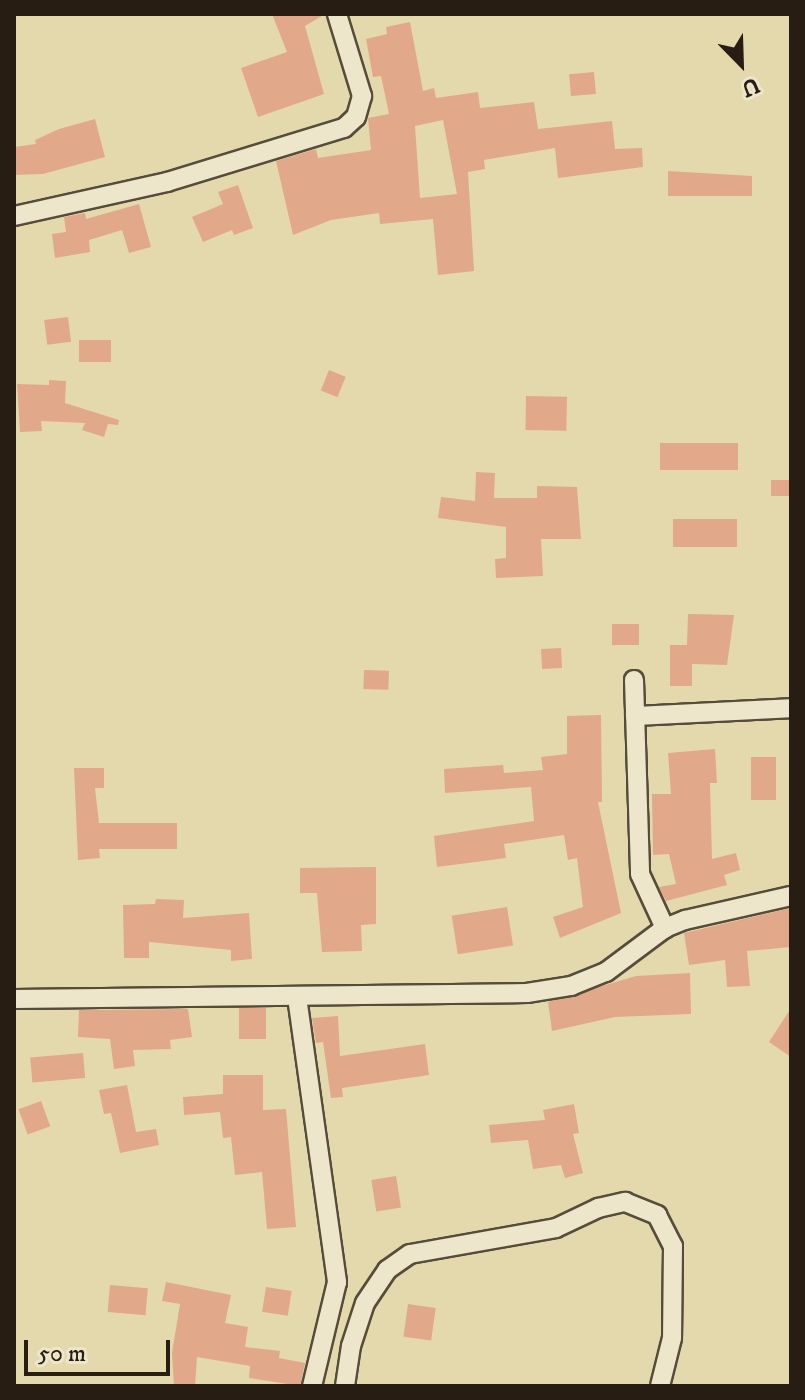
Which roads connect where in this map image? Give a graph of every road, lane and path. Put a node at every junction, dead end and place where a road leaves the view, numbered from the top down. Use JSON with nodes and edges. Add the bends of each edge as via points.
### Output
{"nodes":[{"id":1,"x":337,"y":14,"type":"edge"},
{"id":2,"x":14,"y":216,"type":"edge"},
{"id":3,"x":634,"y":680,"type":"dead end"},
{"id":4,"x":791,"y":708,"type":"edge"},
{"id":5,"x":635,"y":716,"type":"junction"},
{"id":6,"x":791,"y":896,"type":"edge"},
{"id":7,"x":665,"y":928,"type":"junction"},
{"id":8,"x":297,"y":997,"type":"junction"},
{"id":9,"x":14,"y":999,"type":"edge"},
{"id":10,"x":337,"y":1282,"type":"junction"},
{"id":11,"x":365,"y":1303,"type":"junction"},
{"id":12,"x":312,"y":1386,"type":"edge"},
{"id":13,"x":345,"y":1386,"type":"edge"},
{"id":14,"x":660,"y":1386,"type":"edge"}],
"edges":[{"from":1,"to":2,"type":"street","via":[[362,96],[356,117],[344,128],[167,182]]},
{"from":3,"to":5,"type":"street"},
{"from":4,"to":5,"type":"street"},
{"from":5,"to":7,"type":"street","via":[[640,874]]},
{"from":6,"to":7,"type":"street","via":[[707,913]]},
{"from":7,"to":8,"type":"street","via":[[623,962],[571,986],[527,993]]},
{"from":8,"to":9,"type":"street"},
{"from":8,"to":10,"type":"street"},
{"from":10,"to":11,"type":"street"},
{"from":10,"to":12,"type":"street"},
{"from":11,"to":13,"type":"street"},
{"from":11,"to":14,"type":"street","via":[[387,1270],[419,1250],[556,1228],[611,1203],[643,1205],[657,1215],[673,1246],[672,1338]]}]}
